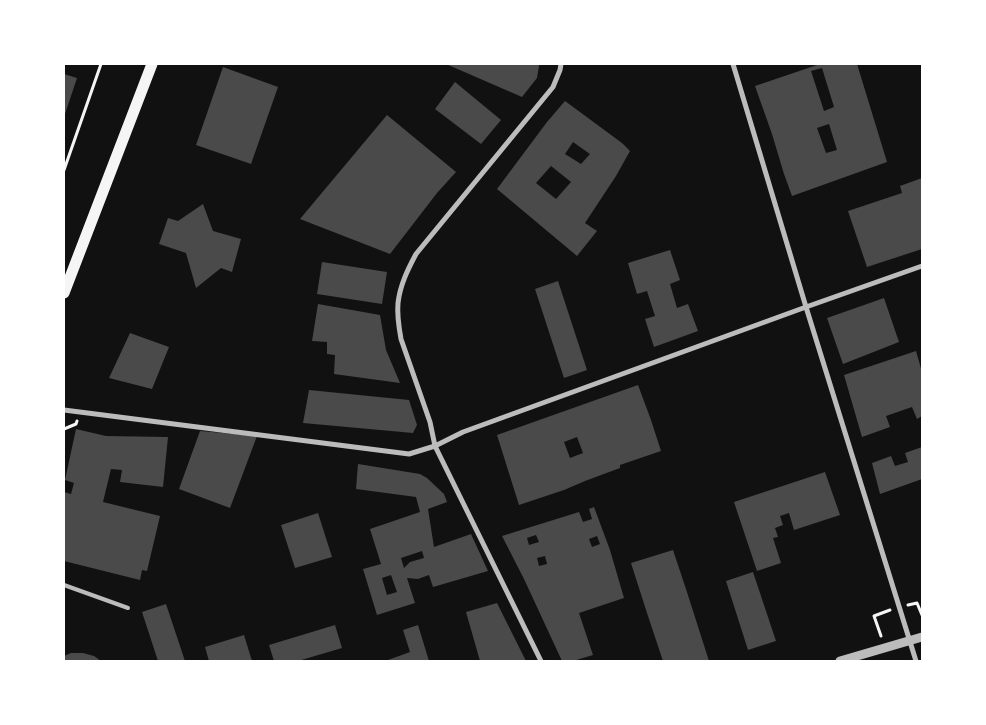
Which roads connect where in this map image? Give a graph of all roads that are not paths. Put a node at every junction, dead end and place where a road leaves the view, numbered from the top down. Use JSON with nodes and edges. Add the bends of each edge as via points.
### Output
{"nodes":[{"id":1,"x":152,"y":64,"type":"edge"},
{"id":2,"x":561,"y":64,"type":"edge"},
{"id":3,"x":733,"y":64,"type":"edge"},
{"id":4,"x":79,"y":252,"type":"junction"},
{"id":5,"x":922,"y":266,"type":"edge"},
{"id":6,"x":64,"y":268,"type":"edge"},
{"id":7,"x":64,"y":293,"type":"edge"},
{"id":8,"x":806,"y":307,"type":"junction"},
{"id":9,"x":64,"y":410,"type":"edge"},
{"id":10,"x":436,"y":446,"type":"junction"},
{"id":11,"x":64,"y":585,"type":"edge"},
{"id":12,"x":128,"y":608,"type":"dead end"},
{"id":13,"x":922,"y":637,"type":"edge"},
{"id":14,"x":910,"y":641,"type":"junction"},
{"id":15,"x":541,"y":661,"type":"edge"},
{"id":16,"x":840,"y":661,"type":"edge"},
{"id":17,"x":916,"y":661,"type":"edge"}],
"edges":[{"from":1,"to":4,"type":"main road"},
{"from":2,"to":10,"type":"street","via":[[553,87],[416,254],[405,275],[398,304],[401,339]]},
{"from":3,"to":8,"type":"street"},
{"from":4,"to":6,"type":"main road"},
{"from":4,"to":7,"type":"main road"},
{"from":5,"to":8,"type":"street"},
{"from":8,"to":10,"type":"street","via":[[464,432]]},
{"from":8,"to":14,"type":"street"},
{"from":9,"to":10,"type":"street","via":[[409,454]]},
{"from":10,"to":15,"type":"street"},
{"from":11,"to":12,"type":"lane"},
{"from":13,"to":14,"type":"street"},
{"from":14,"to":16,"type":"street"},
{"from":14,"to":17,"type":"street"}]}
